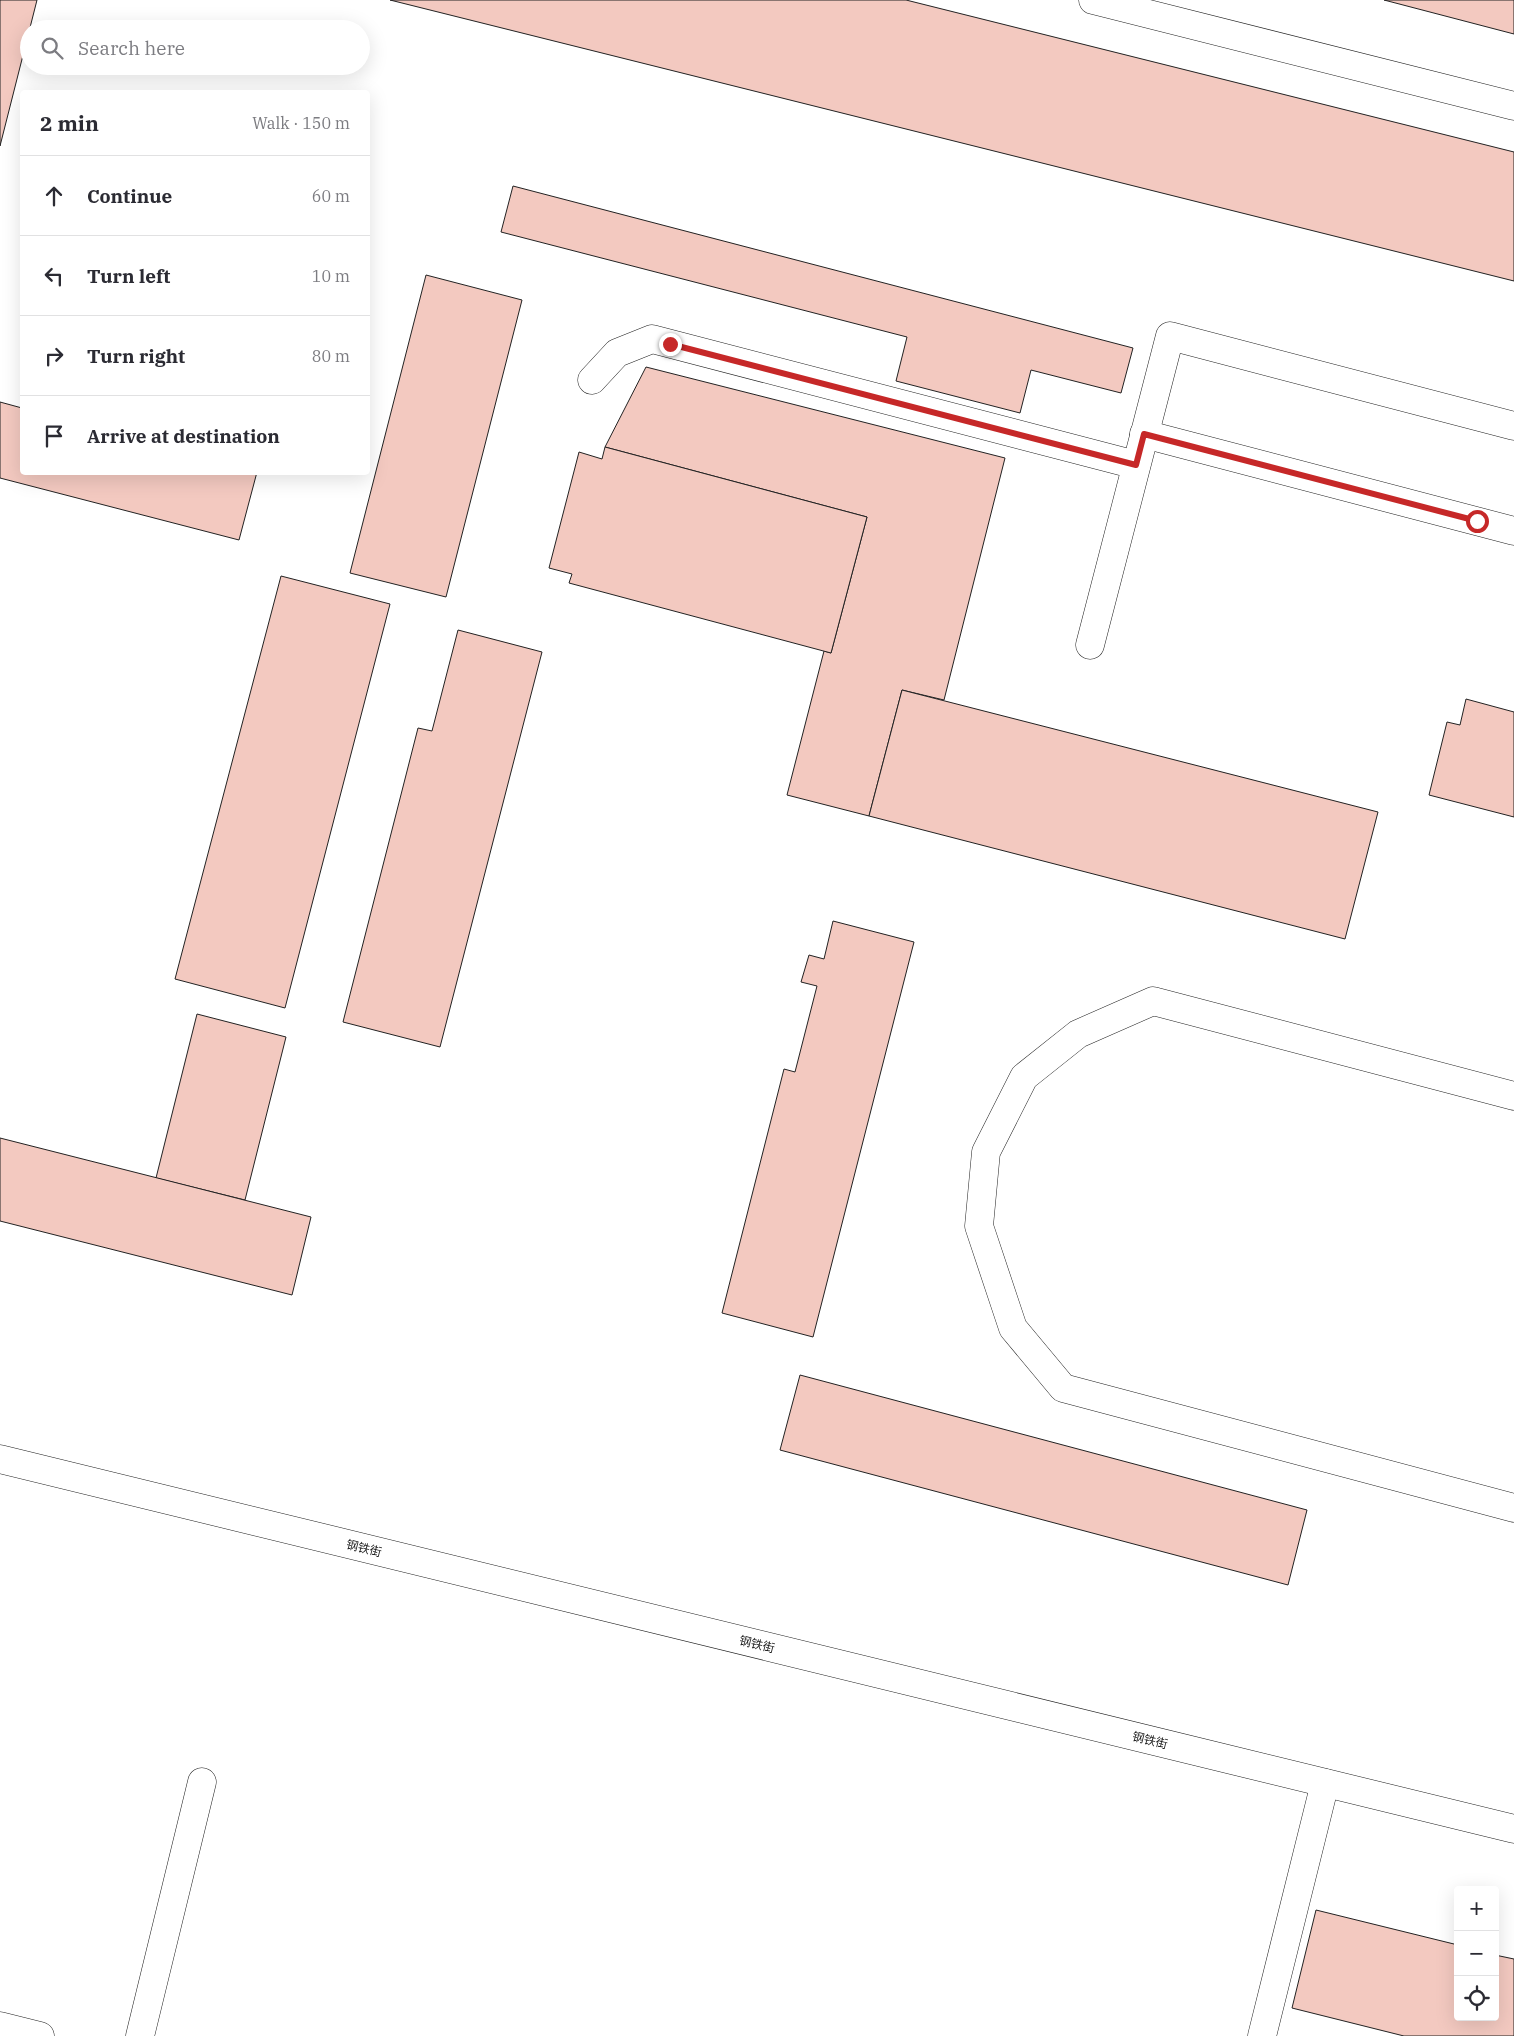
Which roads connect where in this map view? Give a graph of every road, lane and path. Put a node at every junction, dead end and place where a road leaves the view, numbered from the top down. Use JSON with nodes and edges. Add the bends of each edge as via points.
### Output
{"nodes":[{"id":1,"x":1093,"y":0,"type":"edge"},
{"id":2,"x":1514,"y":106,"type":"edge"},
{"id":3,"x":592,"y":380,"type":"dead end"},
{"id":4,"x":1514,"y":426,"type":"edge"},
{"id":5,"x":1144,"y":434,"type":"junction"},
{"id":6,"x":1136,"y":465,"type":"junction"},
{"id":7,"x":1514,"y":531,"type":"edge"},
{"id":8,"x":1090,"y":645,"type":"dead end"},
{"id":9,"x":1514,"y":1096,"type":"edge"},
{"id":10,"x":0,"y":1459,"type":"edge"},
{"id":11,"x":1514,"y":1508,"type":"edge"},
{"id":12,"x":202,"y":1782,"type":"dead end"},
{"id":13,"x":1325,"y":1783,"type":"junction"},
{"id":14,"x":1514,"y":1829,"type":"edge"},
{"id":15,"x":0,"y":2026,"type":"edge"},
{"id":16,"x":40,"y":2036,"type":"edge"},
{"id":17,"x":140,"y":2036,"type":"edge"},
{"id":18,"x":1262,"y":2036,"type":"edge"}],
"edges":[{"from":1,"to":2,"type":"main road"},
{"from":3,"to":6,"type":"main road","via":[[616,354],[652,339]]},
{"from":4,"to":5,"type":"main road","via":[[1170,336]]},
{"from":5,"to":6,"type":"main road"},
{"from":5,"to":7,"type":"main road"},
{"from":6,"to":8,"type":"main road"},
{"from":9,"to":11,"type":"main road","via":[[1153,1001],[1078,1034],[1024,1077],[986,1152],[979,1226],[1013,1328],[1063,1388]]},
{"from":10,"to":13,"type":"main road","name":"钢铁街"},
{"from":12,"to":17,"type":"main road"},
{"from":13,"to":14,"type":"main road","name":"钢铁街"},
{"from":13,"to":18,"type":"main road"},
{"from":15,"to":16,"type":"main road"}]}
